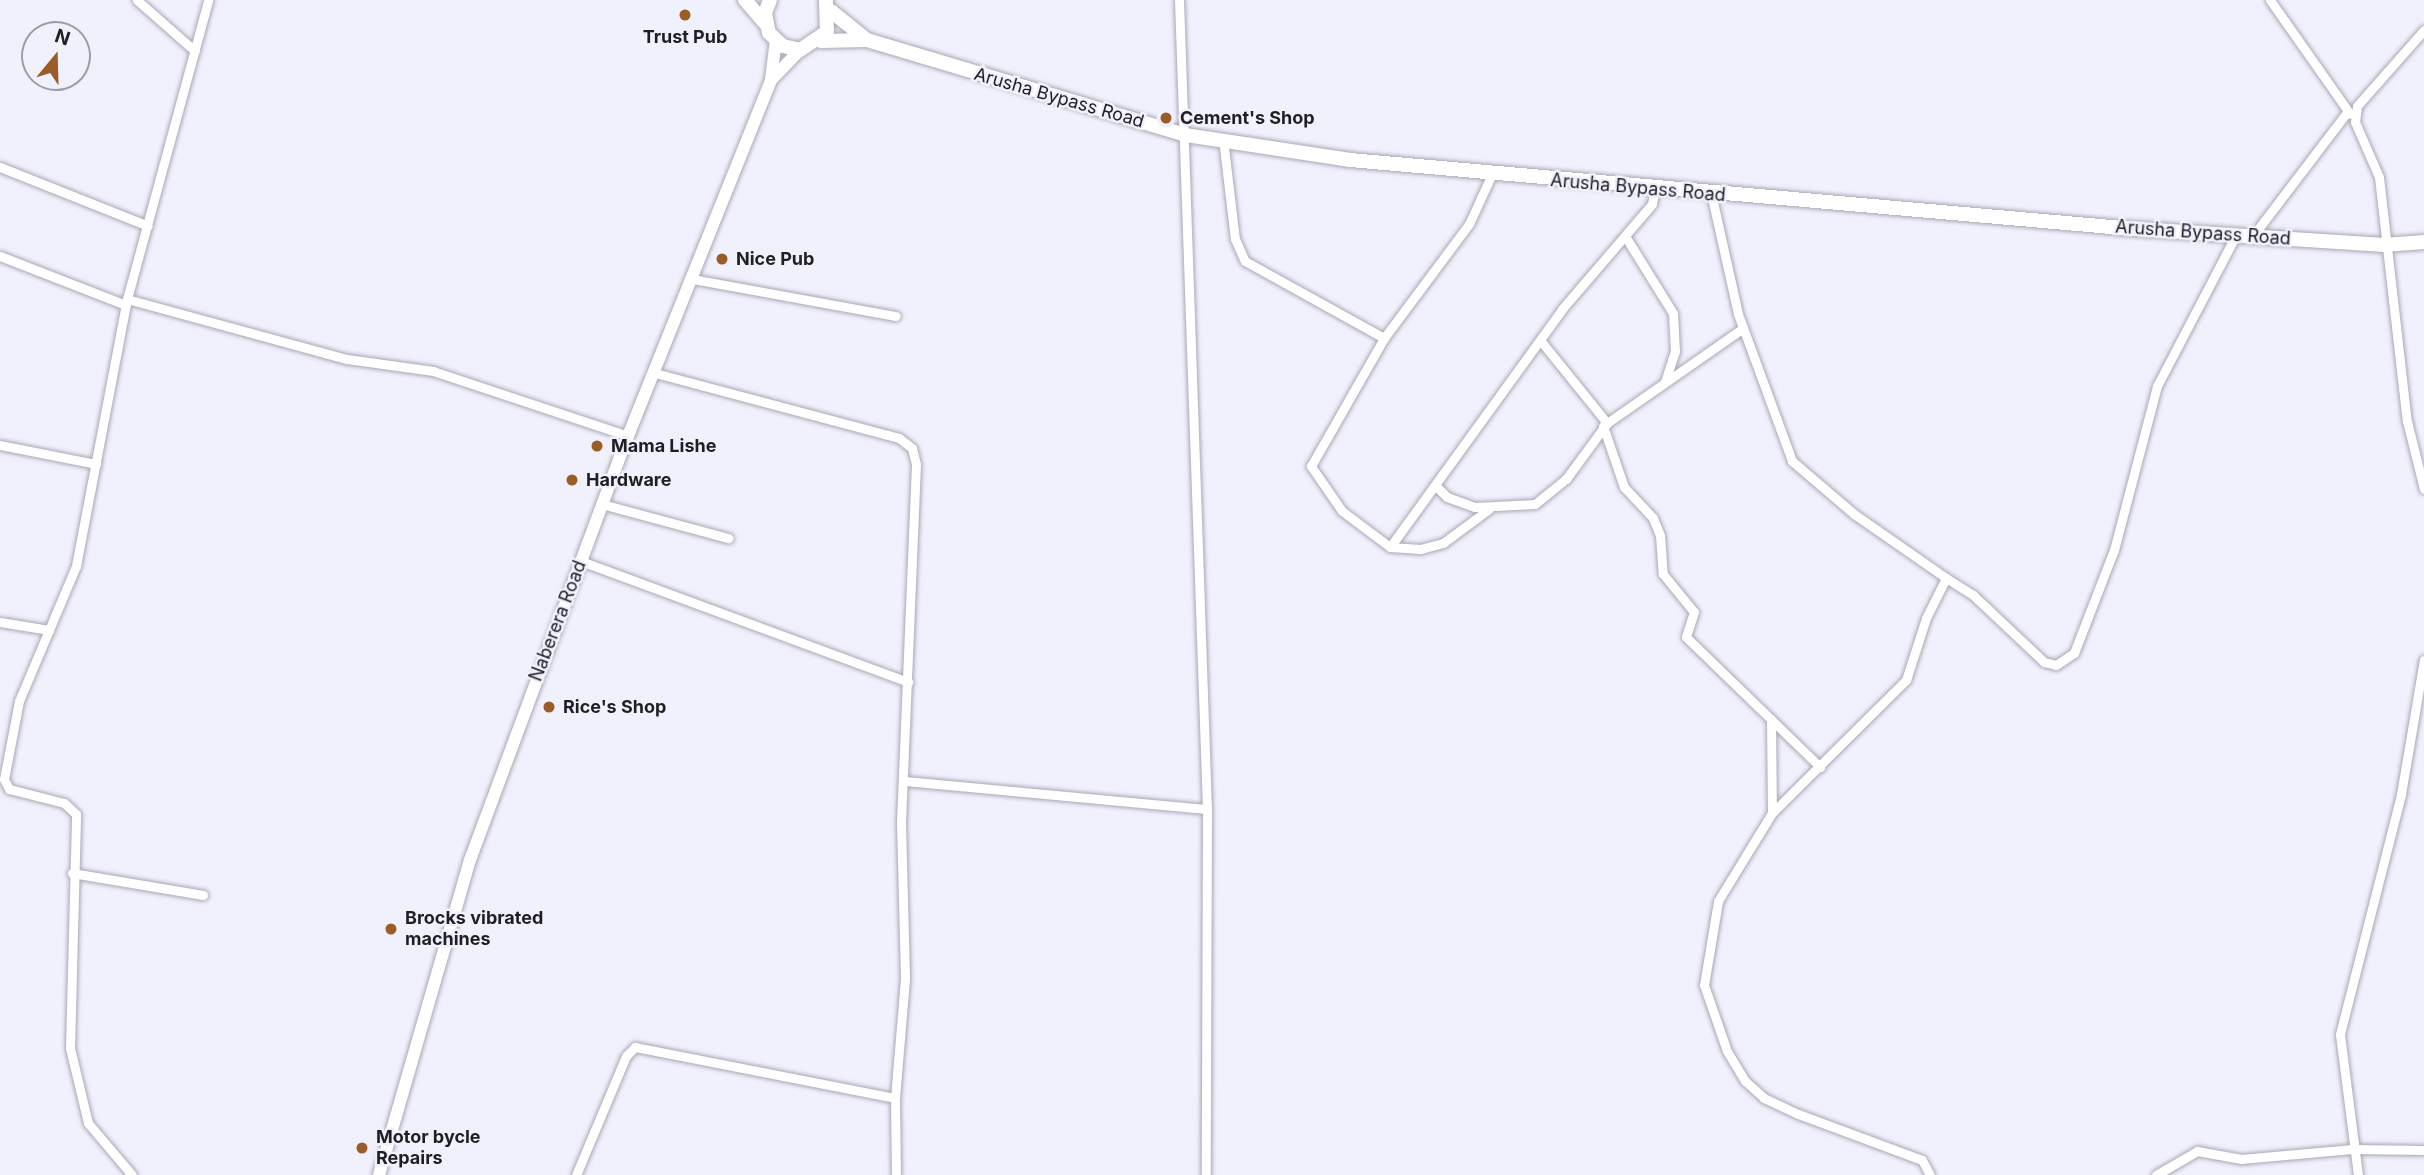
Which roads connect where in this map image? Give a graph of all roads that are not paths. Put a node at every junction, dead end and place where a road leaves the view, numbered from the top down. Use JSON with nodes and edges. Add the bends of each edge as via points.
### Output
{"nodes":[{"id":1,"x":137,"y":0,"type":"edge"},
{"id":2,"x":208,"y":0,"type":"edge"},
{"id":3,"x":745,"y":0,"type":"edge"},
{"id":4,"x":770,"y":0,"type":"edge"},
{"id":5,"x":1179,"y":0,"type":"edge"},
{"id":6,"x":2270,"y":0,"type":"edge"},
{"id":7,"x":829,"y":5,"type":"edge"},
{"id":8,"x":766,"y":24,"type":"junction"},
{"id":9,"x":2424,"y":30,"type":"edge"},
{"id":10,"x":867,"y":40,"type":"junction"},
{"id":11,"x":776,"y":41,"type":"junction"},
{"id":12,"x":821,"y":41,"type":"junction"},
{"id":13,"x":800,"y":50,"type":"junction"},
{"id":14,"x":195,"y":51,"type":"junction"},
{"id":15,"x":771,"y":80,"type":"junction"},
{"id":16,"x":2348,"y":111,"type":"junction"},
{"id":17,"x":2355,"y":121,"type":"junction"},
{"id":18,"x":1185,"y":135,"type":"junction"},
{"id":19,"x":1223,"y":139,"type":"junction"},
{"id":20,"x":0,"y":167,"type":"edge"},
{"id":21,"x":1491,"y":176,"type":"junction"},
{"id":22,"x":1655,"y":189,"type":"junction"},
{"id":23,"x":1711,"y":194,"type":"junction"},
{"id":24,"x":148,"y":226,"type":"junction"},
{"id":25,"x":1625,"y":236,"type":"junction"},
{"id":26,"x":2236,"y":236,"type":"junction"},
{"id":27,"x":2252,"y":237,"type":"junction"},
{"id":28,"x":2424,"y":242,"type":"edge"},
{"id":29,"x":2385,"y":245,"type":"junction"},
{"id":30,"x":0,"y":256,"type":"edge"},
{"id":31,"x":692,"y":279,"type":"junction"},
{"id":32,"x":127,"y":302,"type":"junction"},
{"id":33,"x":896,"y":316,"type":"dead end"},
{"id":34,"x":1743,"y":328,"type":"junction"},
{"id":35,"x":1384,"y":338,"type":"junction"},
{"id":36,"x":1540,"y":340,"type":"junction"},
{"id":37,"x":654,"y":373,"type":"junction"},
{"id":38,"x":1665,"y":382,"type":"junction"},
{"id":39,"x":1605,"y":424,"type":"junction"},
{"id":40,"x":628,"y":436,"type":"junction"},
{"id":41,"x":0,"y":444,"type":"edge"},
{"id":42,"x":96,"y":464,"type":"junction"},
{"id":43,"x":1435,"y":485,"type":"junction"},
{"id":44,"x":2424,"y":489,"type":"edge"},
{"id":45,"x":602,"y":504,"type":"junction"},
{"id":46,"x":1489,"y":509,"type":"junction"},
{"id":47,"x":728,"y":538,"type":"dead end"},
{"id":48,"x":1390,"y":547,"type":"junction"},
{"id":49,"x":580,"y":561,"type":"junction"},
{"id":50,"x":1946,"y":578,"type":"junction"},
{"id":51,"x":0,"y":622,"type":"edge"},
{"id":52,"x":49,"y":631,"type":"junction"},
{"id":53,"x":2424,"y":660,"type":"edge"},
{"id":54,"x":908,"y":682,"type":"junction"},
{"id":55,"x":1771,"y":719,"type":"junction"},
{"id":56,"x":1820,"y":767,"type":"junction"},
{"id":57,"x":904,"y":781,"type":"junction"},
{"id":58,"x":2,"y":785,"type":"edge"},
{"id":59,"x":1207,"y":809,"type":"junction"},
{"id":60,"x":1772,"y":813,"type":"junction"},
{"id":61,"x":72,"y":873,"type":"junction"},
{"id":62,"x":203,"y":895,"type":"dead end"},
{"id":63,"x":895,"y":1098,"type":"junction"},
{"id":64,"x":2424,"y":1148,"type":"edge"},
{"id":65,"x":2353,"y":1149,"type":"junction"},
{"id":66,"x":132,"y":1175,"type":"edge"},
{"id":67,"x":379,"y":1175,"type":"edge"},
{"id":68,"x":576,"y":1175,"type":"edge"},
{"id":69,"x":896,"y":1175,"type":"edge"},
{"id":70,"x":1206,"y":1175,"type":"edge"},
{"id":71,"x":1930,"y":1175,"type":"edge"},
{"id":72,"x":2156,"y":1175,"type":"edge"},
{"id":73,"x":2358,"y":1175,"type":"edge"}],
"edges":[{"from":1,"to":14,"type":"street"},
{"from":2,"to":14,"type":"street"},
{"from":3,"to":8,"type":"main road"},
{"from":4,"to":8,"type":"main road"},
{"from":5,"to":18,"type":"street"},
{"from":6,"to":16,"type":"street"},
{"from":7,"to":10,"type":"main road","name":"Arusha Bypass Road"},
{"from":7,"to":12,"type":"main road","name":"Arusha Bypass Road"},
{"from":8,"to":11,"type":"main road"},
{"from":9,"to":17,"type":"street","via":[[2357,106]]},
{"from":10,"to":12,"type":"main road","name":"Arusha Bypass Road"},
{"from":10,"to":18,"type":"main road","name":"Arusha Bypass Road"},
{"from":11,"to":13,"type":"main road"},
{"from":11,"to":15,"type":"street","name":"Naberera Road"},
{"from":12,"to":13,"type":"main road","name":"Arusha Bypass Road"},
{"from":13,"to":15,"type":"street","name":"Naberera Road"},
{"from":14,"to":24,"type":"street"},
{"from":15,"to":31,"type":"street","name":"Naberera Road"},
{"from":16,"to":17,"type":"street"},
{"from":16,"to":27,"type":"street"},
{"from":17,"to":29,"type":"street","via":[[2379,177]]},
{"from":18,"to":19,"type":"main road","name":"Arusha Bypass Road"},
{"from":18,"to":59,"type":"street"},
{"from":19,"to":21,"type":"main road","name":"Arusha Bypass Road"},
{"from":19,"to":35,"type":"street","via":[[1235,239],[1245,261]]},
{"from":20,"to":24,"type":"street"},
{"from":21,"to":22,"type":"main road","name":"Arusha Bypass Road"},
{"from":21,"to":35,"type":"street","via":[[1452,250]]},
{"from":22,"to":23,"type":"main road","name":"Arusha Bypass Road"},
{"from":22,"to":25,"type":"street","via":[[1652,204]]},
{"from":23,"to":26,"type":"main road","name":"Arusha Bypass Road"},
{"from":23,"to":34,"type":"street"},
{"from":24,"to":32,"type":"street"},
{"from":25,"to":36,"type":"street"},
{"from":25,"to":38,"type":"street","via":[[1673,313],[1675,351]]},
{"from":26,"to":27,"type":"main road","name":"Arusha Bypass Road"},
{"from":26,"to":50,"type":"street","via":[[2157,386],[2114,550],[2074,653],[2062,664],[2044,662],[1973,595]]},
{"from":27,"to":29,"type":"main road","name":"Arusha Bypass Road"},
{"from":28,"to":29,"type":"main road","name":"Arusha Bypass Road"},
{"from":29,"to":44,"type":"street","via":[[2407,421]]},
{"from":30,"to":32,"type":"street"},
{"from":31,"to":33,"type":"street"},
{"from":31,"to":37,"type":"street","name":"Naberera Road"},
{"from":32,"to":40,"type":"street","via":[[347,359],[433,371]]},
{"from":32,"to":42,"type":"street"},
{"from":34,"to":38,"type":"street"},
{"from":34,"to":50,"type":"street","via":[[1792,461],[1854,514]]},
{"from":35,"to":48,"type":"street","via":[[1311,466],[1342,511]]},
{"from":36,"to":39,"type":"street"},
{"from":36,"to":43,"type":"street"},
{"from":37,"to":40,"type":"street","name":"Naberera Road"},
{"from":37,"to":54,"type":"street","via":[[899,439],[912,448],[916,464]]},
{"from":38,"to":39,"type":"street"},
{"from":39,"to":46,"type":"street","via":[[1549,495],[1535,504]]},
{"from":39,"to":55,"type":"street","via":[[1624,487],[1653,518],[1660,535],[1663,574],[1694,612],[1686,637]]},
{"from":40,"to":45,"type":"street","name":"Naberera Road"},
{"from":41,"to":42,"type":"street"},
{"from":42,"to":52,"type":"street","via":[[76,566]]},
{"from":43,"to":46,"type":"street","via":[[1459,503]]},
{"from":43,"to":48,"type":"street"},
{"from":45,"to":47,"type":"street"},
{"from":45,"to":49,"type":"street","name":"Naberera Road"},
{"from":46,"to":48,"type":"street","via":[[1443,543],[1420,550]]},
{"from":49,"to":54,"type":"street"},
{"from":49,"to":67,"type":"street","name":"Naberera Road","via":[[470,860]]},
{"from":50,"to":56,"type":"street","via":[[1926,618],[1906,680]]},
{"from":51,"to":52,"type":"street"},
{"from":52,"to":58,"type":"street","via":[[16,711]]},
{"from":53,"to":65,"type":"street","via":[[2402,794],[2340,1034]]},
{"from":54,"to":57,"type":"street"},
{"from":55,"to":56,"type":"street"},
{"from":55,"to":60,"type":"street"},
{"from":56,"to":60,"type":"street"},
{"from":57,"to":59,"type":"street"},
{"from":57,"to":63,"type":"street","via":[[905,978]]},
{"from":58,"to":61,"type":"street","via":[[74,810]]},
{"from":59,"to":70,"type":"street"},
{"from":60,"to":71,"type":"street","via":[[1733,874],[1710,928],[1704,985],[1727,1051],[1764,1098],[1913,1156],[1926,1165]]},
{"from":61,"to":62,"type":"street"},
{"from":61,"to":66,"type":"street","via":[[69,1048],[88,1123]]},
{"from":63,"to":68,"type":"street","via":[[635,1047],[626,1056]]},
{"from":63,"to":69,"type":"street"},
{"from":64,"to":65,"type":"street"},
{"from":65,"to":72,"type":"street","via":[[2241,1159],[2197,1150]]},
{"from":65,"to":73,"type":"street"}]}
